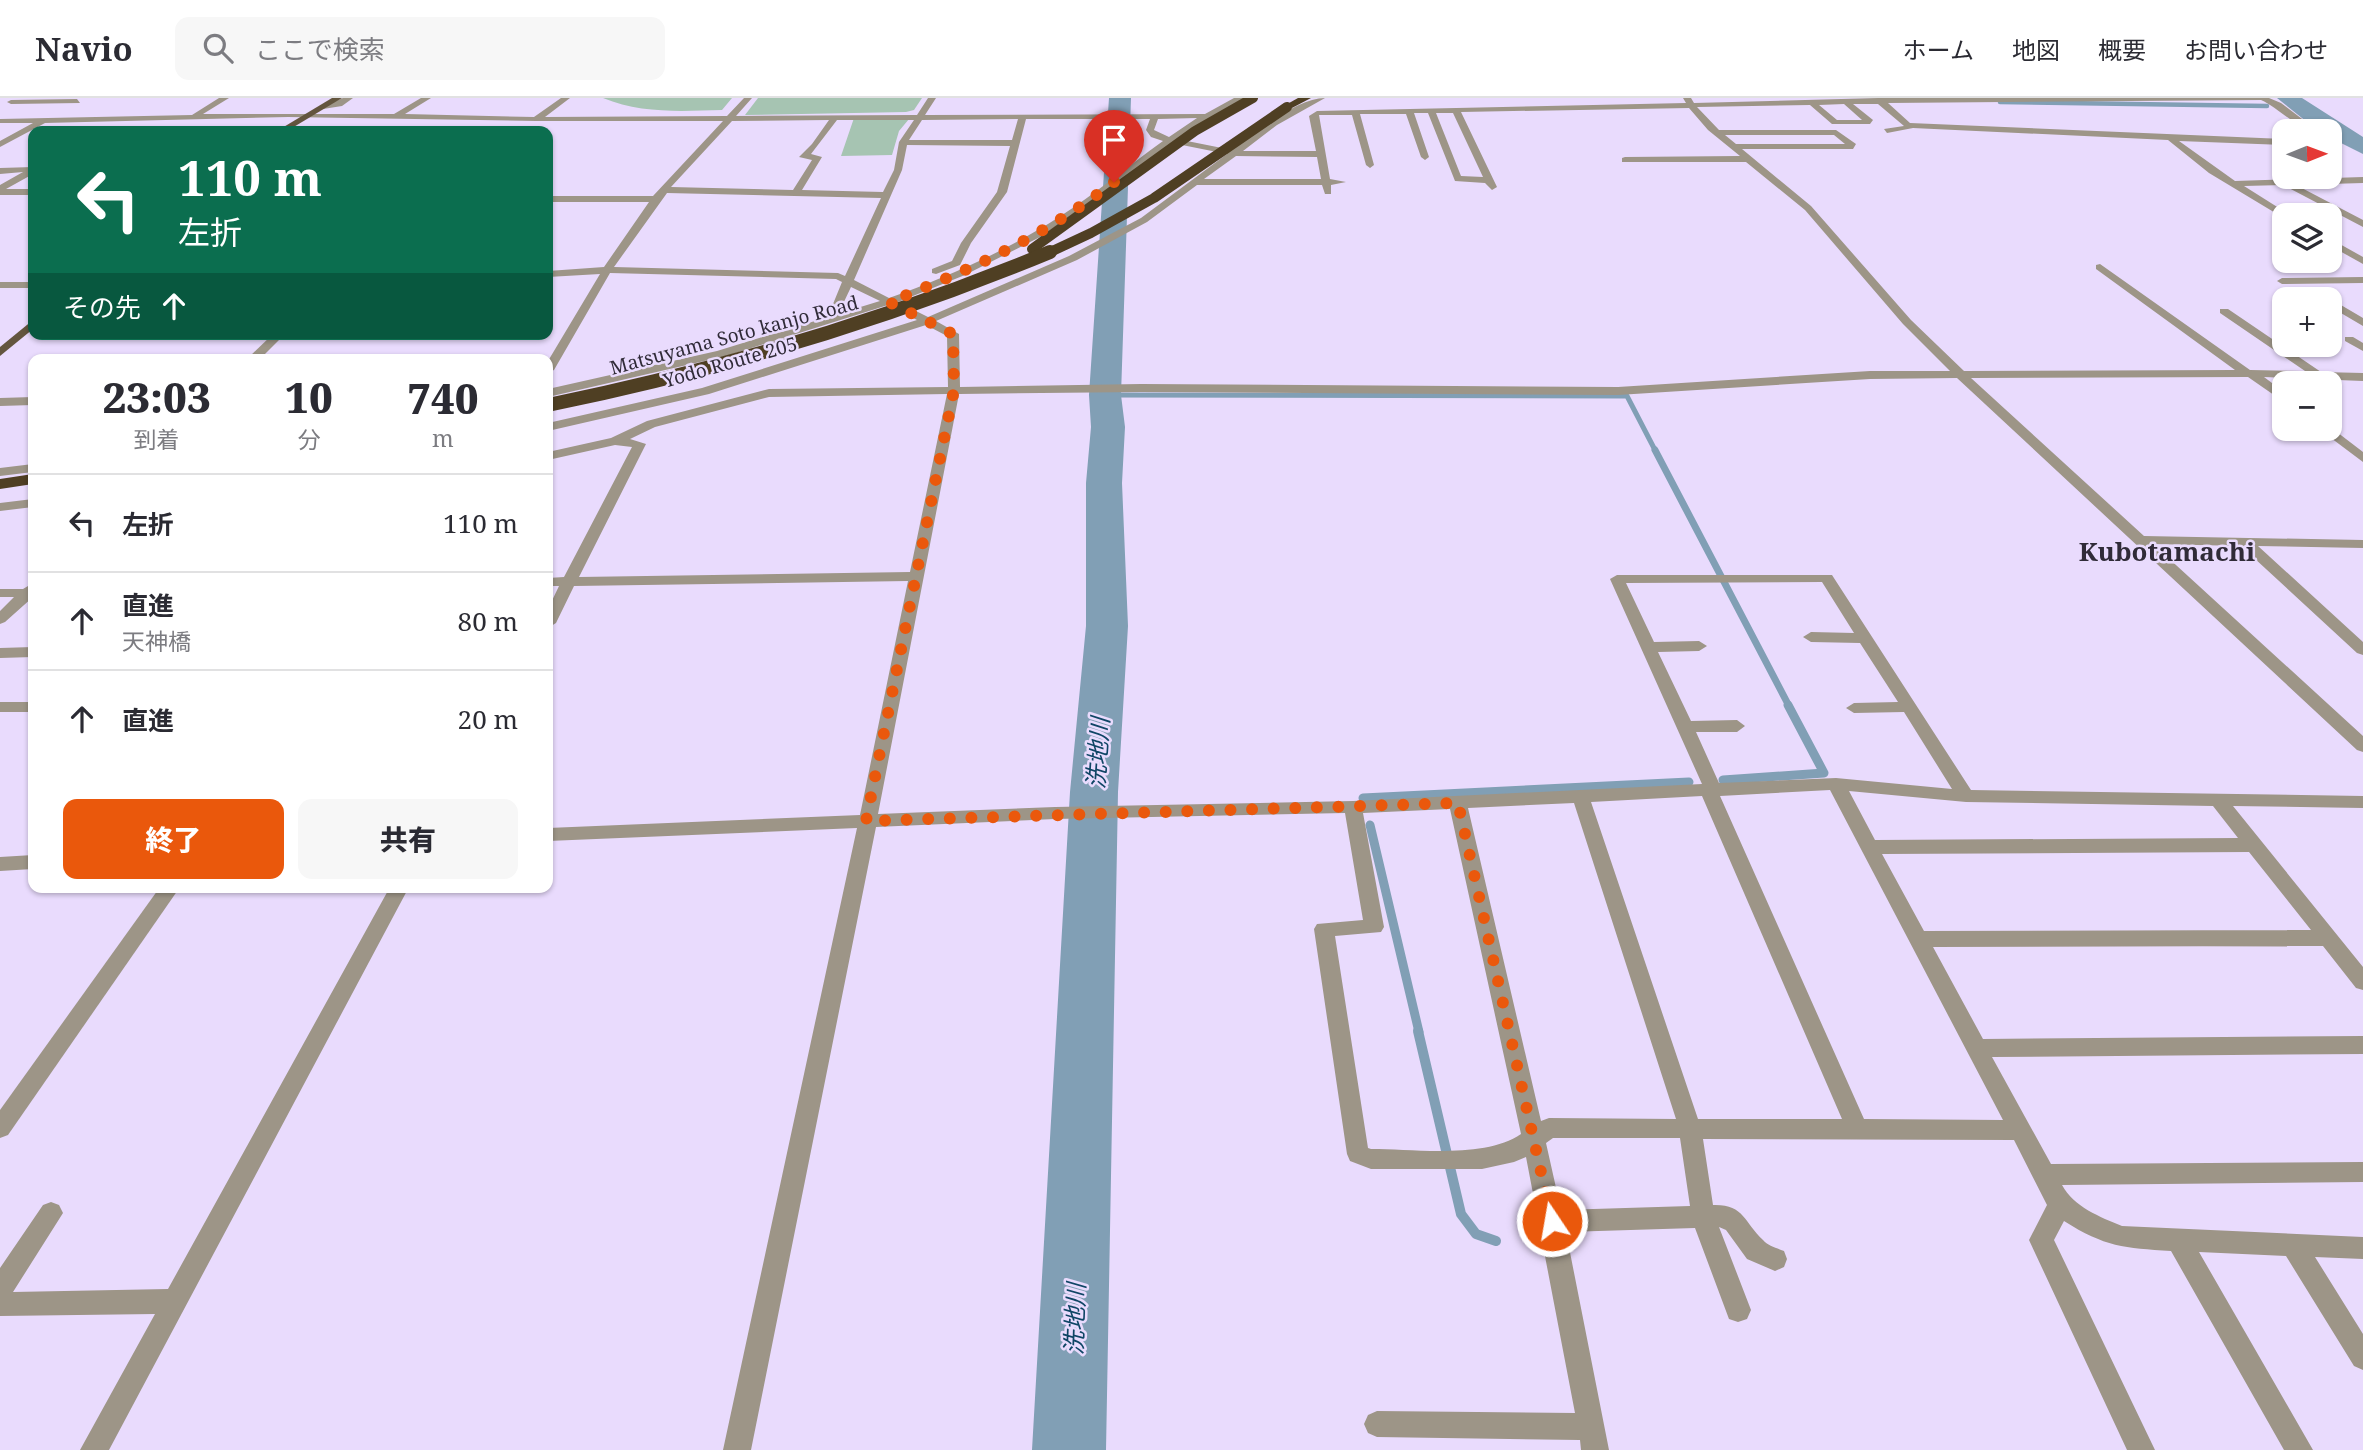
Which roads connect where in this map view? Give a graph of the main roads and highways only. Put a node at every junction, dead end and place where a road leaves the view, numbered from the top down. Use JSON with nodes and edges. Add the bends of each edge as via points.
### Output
{"nodes":[{"id":1,"x":338,"y":98,"type":"edge"},
{"id":2,"x":1253,"y":98,"type":"edge"},
{"id":3,"x":1306,"y":98,"type":"edge"},
{"id":4,"x":290,"y":126,"type":"edge"},
{"id":5,"x":969,"y":283,"type":"junction"},
{"id":6,"x":28,"y":328,"type":"edge"},
{"id":7,"x":0,"y":353,"type":"edge"},
{"id":8,"x":553,"y":404,"type":"edge"},
{"id":9,"x":28,"y":481,"type":"edge"},
{"id":10,"x":0,"y":484,"type":"edge"}],
"edges":[{"from":1,"to":4,"type":"main road"},
{"from":2,"to":5,"type":"highway","bridge":true,"via":[[1191,134],[1034,248]]},
{"from":3,"to":5,"type":"highway","bridge":true,"via":[[1260,123],[1172,187],[1099,228]]},
{"from":5,"to":8,"type":"highway","name":"Matsuyama Soto kanjo Road","bridge":true,"via":[[793,344]]},
{"from":6,"to":7,"type":"main road"},
{"from":9,"to":10,"type":"highway"}]}
